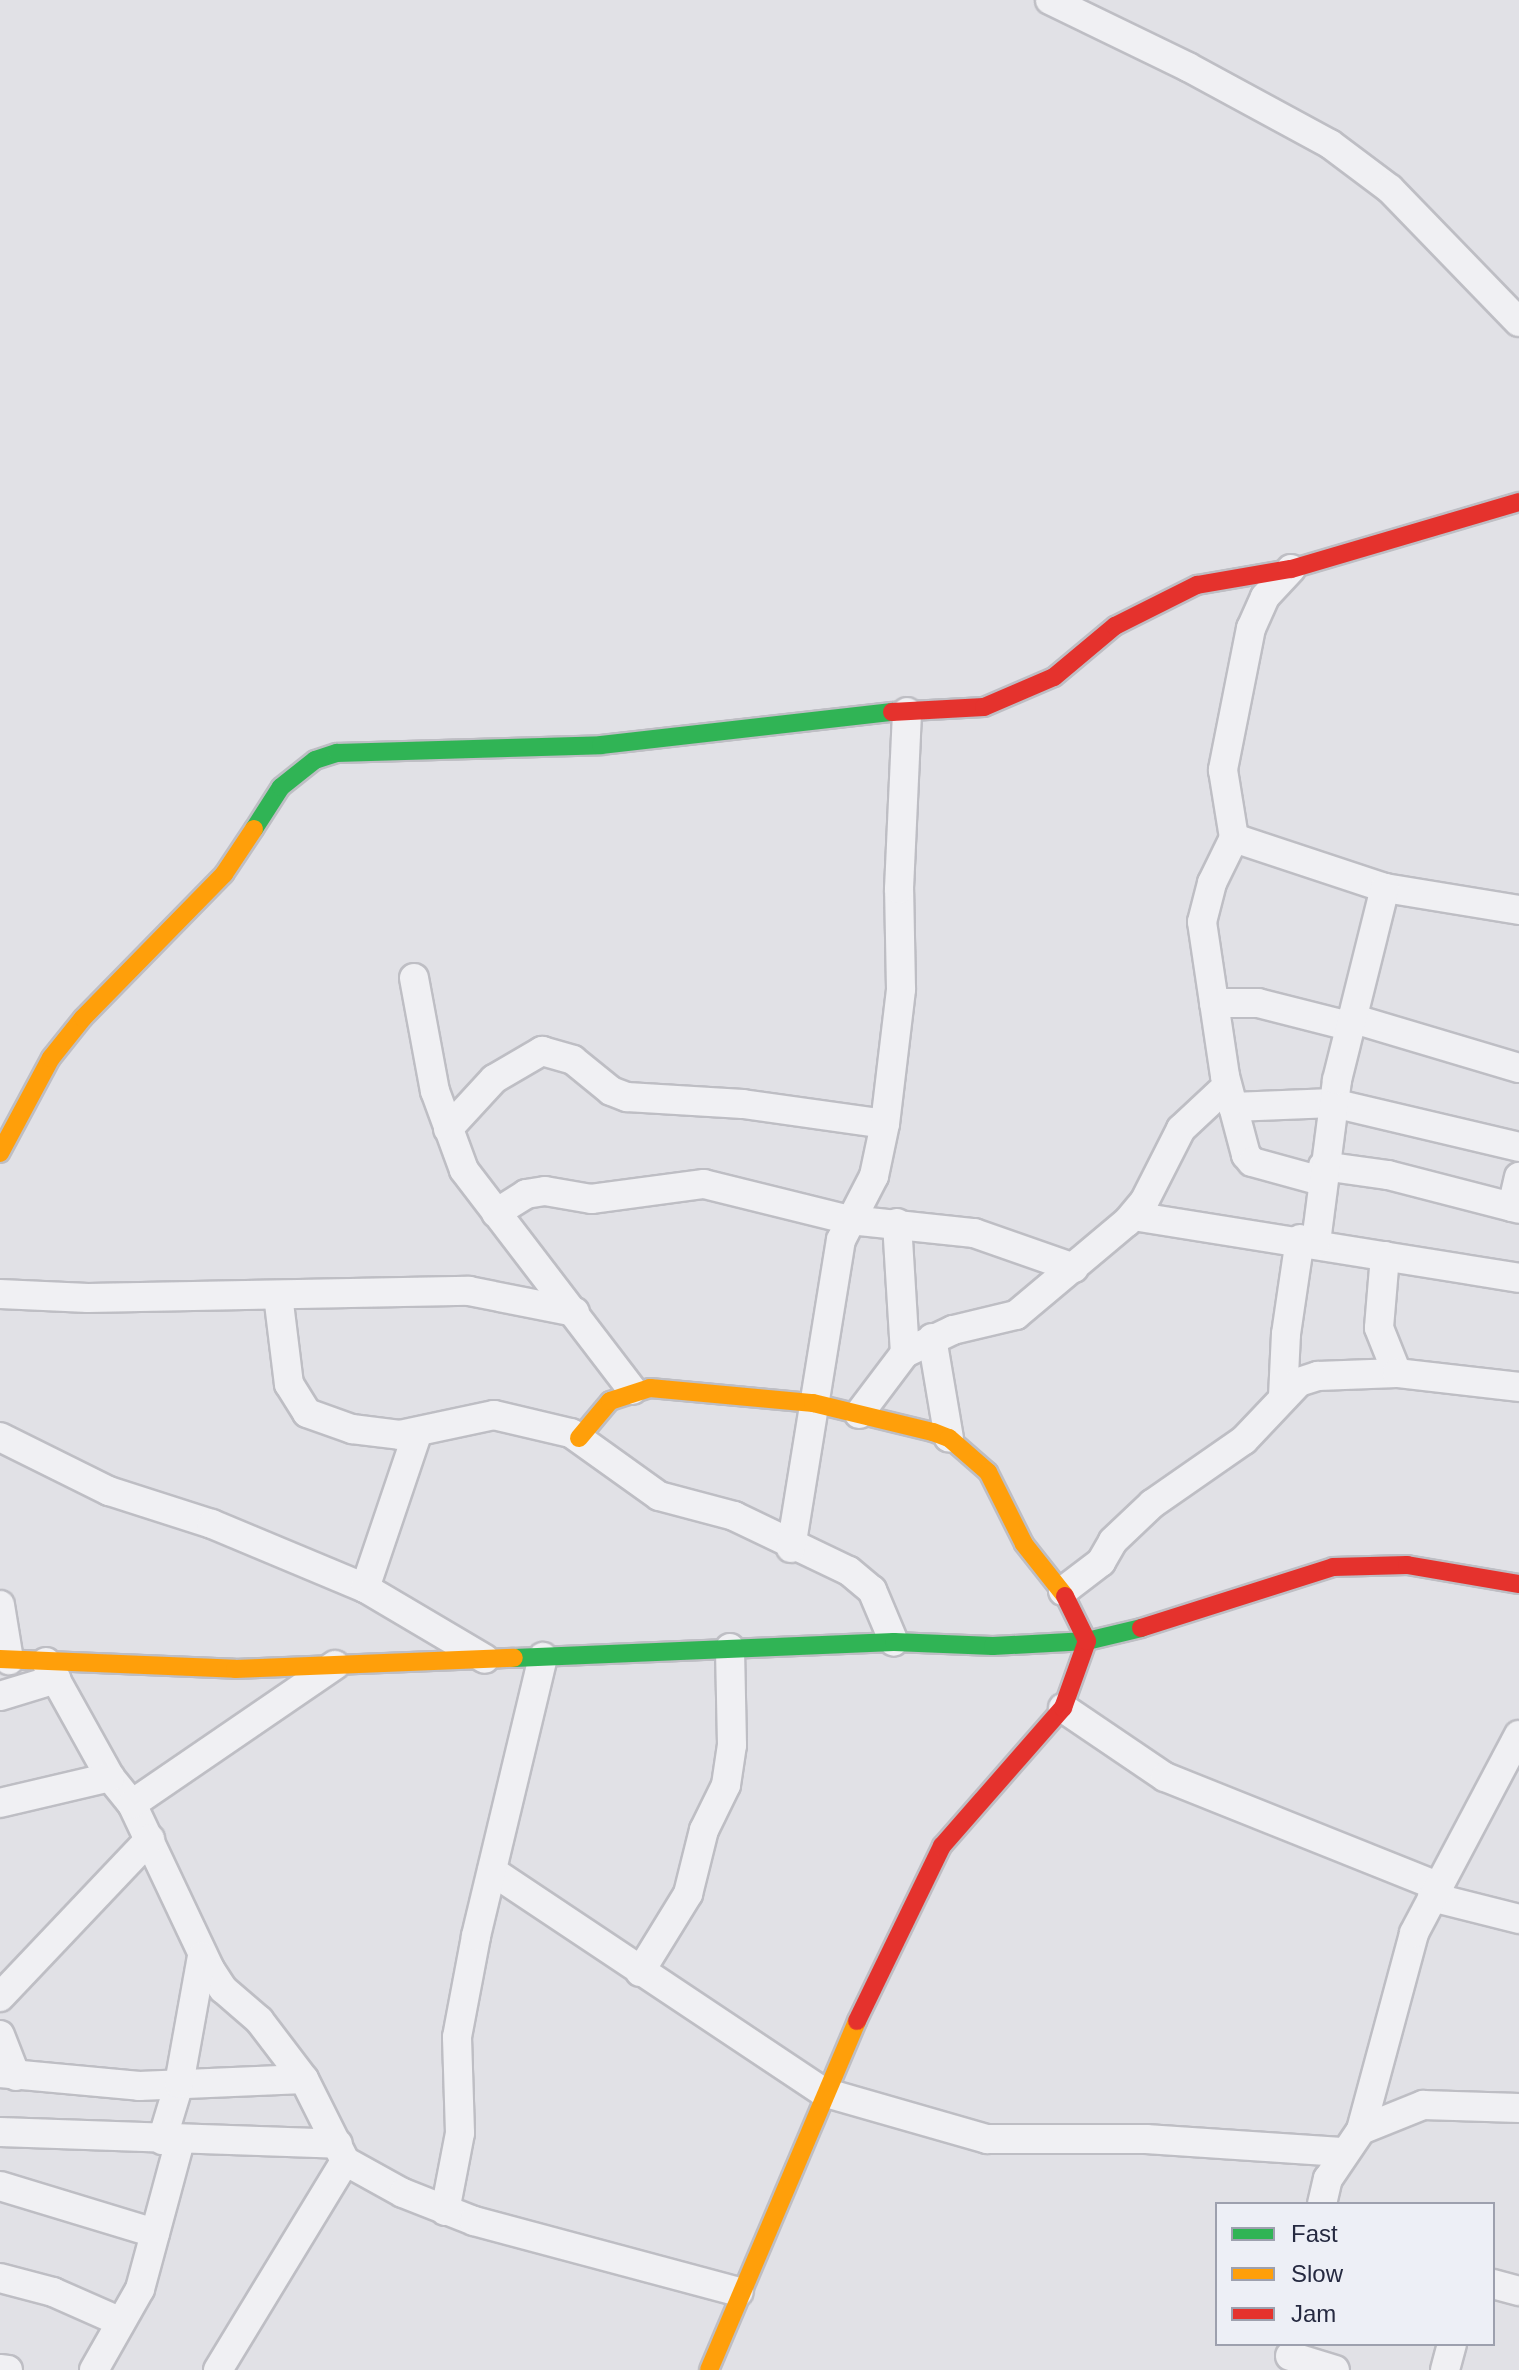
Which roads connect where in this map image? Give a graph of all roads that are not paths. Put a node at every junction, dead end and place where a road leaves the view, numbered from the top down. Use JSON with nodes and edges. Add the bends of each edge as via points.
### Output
{"nodes":[{"id":1,"x":1050,"y":0,"type":"edge"},
{"id":2,"x":1519,"y":322,"type":"edge"},
{"id":3,"x":1519,"y":502,"type":"edge"},
{"id":4,"x":1291,"y":569,"type":"junction"},
{"id":5,"x":907,"y":712,"type":"junction"},
{"id":6,"x":1234,"y":838,"type":"junction"},
{"id":7,"x":1385,"y":888,"type":"junction"},
{"id":8,"x":1519,"y":910,"type":"edge"},
{"id":9,"x":414,"y":978,"type":"dead end"},
{"id":10,"x":1214,"y":1003,"type":"junction"},
{"id":11,"x":1350,"y":1022,"type":"junction"},
{"id":12,"x":1519,"y":1068,"type":"edge"},
{"id":13,"x":1230,"y":1097,"type":"junction"},
{"id":14,"x":1333,"y":1103,"type":"junction"},
{"id":15,"x":885,"y":1124,"type":"junction"},
{"id":16,"x":448,"y":1129,"type":"junction"},
{"id":17,"x":1519,"y":1147,"type":"edge"},
{"id":18,"x":0,"y":1153,"type":"edge"},
{"id":19,"x":1322,"y":1173,"type":"junction"},
{"id":20,"x":1519,"y":1177,"type":"edge"},
{"id":21,"x":1516,"y":1208,"type":"edge"},
{"id":22,"x":496,"y":1213,"type":"junction"},
{"id":23,"x":1133,"y":1216,"type":"junction"},
{"id":24,"x":850,"y":1220,"type":"junction"},
{"id":25,"x":897,"y":1223,"type":"junction"},
{"id":26,"x":1308,"y":1241,"type":"junction"},
{"id":27,"x":1385,"y":1256,"type":"junction"},
{"id":28,"x":1074,"y":1268,"type":"junction"},
{"id":29,"x":1519,"y":1278,"type":"edge"},
{"id":30,"x":0,"y":1294,"type":"edge"},
{"id":31,"x":278,"y":1295,"type":"junction"},
{"id":32,"x":575,"y":1312,"type":"junction"},
{"id":33,"x":932,"y":1338,"type":"junction"},
{"id":34,"x":905,"y":1353,"type":"junction"},
{"id":35,"x":1397,"y":1373,"type":"junction"},
{"id":36,"x":1519,"y":1387,"type":"edge"},
{"id":37,"x":632,"y":1390,"type":"junction"},
{"id":38,"x":1283,"y":1397,"type":"junction"},
{"id":39,"x":813,"y":1403,"type":"junction"},
{"id":40,"x":859,"y":1414,"type":"junction"},
{"id":41,"x":417,"y":1434,"type":"junction"},
{"id":42,"x":0,"y":1437,"type":"edge"},
{"id":43,"x":579,"y":1438,"type":"junction"},
{"id":44,"x":949,"y":1438,"type":"junction"},
{"id":45,"x":791,"y":1548,"type":"junction"},
{"id":46,"x":1519,"y":1584,"type":"edge"},
{"id":47,"x":365,"y":1588,"type":"junction"},
{"id":48,"x":1063,"y":1591,"type":"junction"},
{"id":49,"x":0,"y":1605,"type":"edge"},
{"id":50,"x":1087,"y":1641,"type":"junction"},
{"id":51,"x":894,"y":1642,"type":"junction"},
{"id":52,"x":730,"y":1648,"type":"junction"},
{"id":53,"x":543,"y":1657,"type":"junction"},
{"id":54,"x":485,"y":1659,"type":"junction"},
{"id":55,"x":5,"y":1660,"type":"edge"},
{"id":56,"x":335,"y":1665,"type":"junction"},
{"id":57,"x":51,"y":1670,"type":"junction"},
{"id":58,"x":0,"y":1696,"type":"edge"},
{"id":59,"x":1063,"y":1708,"type":"junction"},
{"id":60,"x":1519,"y":1735,"type":"edge"},
{"id":61,"x":110,"y":1777,"type":"junction"},
{"id":62,"x":0,"y":1803,"type":"edge"},
{"id":63,"x":132,"y":1804,"type":"junction"},
{"id":64,"x":150,"y":1839,"type":"junction"},
{"id":65,"x":492,"y":1871,"type":"junction"},
{"id":66,"x":1435,"y":1891,"type":"junction"},
{"id":67,"x":1519,"y":1919,"type":"edge"},
{"id":68,"x":202,"y":1956,"type":"junction"},
{"id":69,"x":640,"y":1972,"type":"junction"},
{"id":70,"x":0,"y":1997,"type":"edge"},
{"id":71,"x":0,"y":2035,"type":"edge"},
{"id":72,"x":5,"y":2079,"type":"edge"},
{"id":73,"x":304,"y":2079,"type":"junction"},
{"id":74,"x":179,"y":2084,"type":"junction"},
{"id":75,"x":823,"y":2092,"type":"junction"},
{"id":76,"x":1519,"y":2108,"type":"edge"},
{"id":77,"x":1361,"y":2130,"type":"junction"},
{"id":78,"x":0,"y":2132,"type":"edge"},
{"id":79,"x":171,"y":2141,"type":"junction"},
{"id":80,"x":1342,"y":2152,"type":"junction"},
{"id":81,"x":341,"y":2153,"type":"junction"},
{"id":82,"x":0,"y":2186,"type":"edge"},
{"id":83,"x":1322,"y":2202,"type":"edge"},
{"id":84,"x":445,"y":2211,"type":"junction"},
{"id":85,"x":155,"y":2233,"type":"junction"},
{"id":86,"x":0,"y":2278,"type":"edge"},
{"id":87,"x":1495,"y":2285,"type":"edge"},
{"id":88,"x":1519,"y":2291,"type":"edge"},
{"id":89,"x":739,"y":2292,"type":"junction"},
{"id":90,"x":121,"y":2322,"type":"junction"},
{"id":91,"x":1451,"y":2346,"type":"edge"},
{"id":92,"x":1290,"y":2357,"type":"edge"},
{"id":93,"x":0,"y":2369,"type":"edge"},
{"id":94,"x":8,"y":2370,"type":"edge"},
{"id":95,"x":94,"y":2370,"type":"edge"},
{"id":96,"x":218,"y":2370,"type":"edge"},
{"id":97,"x":709,"y":2370,"type":"edge"},
{"id":98,"x":1335,"y":2370,"type":"edge"},
{"id":99,"x":1445,"y":2370,"type":"edge"}],
"edges":[{"from":1,"to":2,"type":"street","via":[[1330,144],[1390,189]]},
{"from":3,"to":4,"type":"street"},
{"from":4,"to":5,"type":"street","via":[[1197,585],[1153,603],[1115,626],[1054,677],[1017,696],[960,711]]},
{"from":4,"to":6,"type":"street","via":[[1265,597],[1251,628],[1230,723],[1223,770]]},
{"from":5,"to":15,"type":"street","via":[[899,889],[901,989]]},
{"from":5,"to":18,"type":"street","via":[[601,745],[337,753],[315,760],[266,805],[224,874],[75,1028],[51,1058]]},
{"from":6,"to":7,"type":"street"},
{"from":6,"to":10,"type":"street","via":[[1212,883],[1202,922]]},
{"from":7,"to":8,"type":"street"},
{"from":7,"to":11,"type":"street"},
{"from":9,"to":16,"type":"street","via":[[435,1091]]},
{"from":10,"to":11,"type":"street","via":[[1258,1003]]},
{"from":10,"to":13,"type":"street"},
{"from":11,"to":12,"type":"street"},
{"from":11,"to":14,"type":"street"},
{"from":13,"to":14,"type":"street"},
{"from":13,"to":19,"type":"street","via":[[1249,1160]]},
{"from":13,"to":23,"type":"street","via":[[1181,1129]]},
{"from":14,"to":17,"type":"street"},
{"from":14,"to":19,"type":"street"},
{"from":15,"to":16,"type":"street","via":[[743,1104],[627,1097],[611,1091],[573,1060],[542,1051],[494,1079]]},
{"from":15,"to":24,"type":"street","via":[[874,1176]]},
{"from":16,"to":22,"type":"street","via":[[464,1170]]},
{"from":19,"to":21,"type":"street","via":[[1388,1175]]},
{"from":19,"to":26,"type":"street"},
{"from":20,"to":21,"type":"street"},
{"from":22,"to":24,"type":"street","via":[[526,1194],[545,1191],[591,1199],[704,1184]]},
{"from":22,"to":32,"type":"street"},
{"from":23,"to":26,"type":"street"},
{"from":23,"to":28,"type":"street"},
{"from":24,"to":25,"type":"street"},
{"from":24,"to":39,"type":"street","via":[[835,1268]]},
{"from":25,"to":28,"type":"street","via":[[974,1233]]},
{"from":25,"to":34,"type":"street"},
{"from":26,"to":27,"type":"street"},
{"from":26,"to":38,"type":"street"},
{"from":27,"to":29,"type":"street"},
{"from":27,"to":35,"type":"street","via":[[1379,1328]]},
{"from":28,"to":33,"type":"street","via":[[1016,1315]]},
{"from":30,"to":31,"type":"street"},
{"from":31,"to":32,"type":"street","via":[[469,1291]]},
{"from":31,"to":41,"type":"street","via":[[289,1384],[299,1406],[321,1421],[352,1429]]},
{"from":32,"to":37,"type":"street"},
{"from":33,"to":34,"type":"street"},
{"from":33,"to":44,"type":"street"},
{"from":34,"to":40,"type":"street"},
{"from":35,"to":36,"type":"street"},
{"from":35,"to":38,"type":"street","via":[[1318,1376],[1299,1382]]},
{"from":37,"to":39,"type":"street"},
{"from":37,"to":43,"type":"street","via":[[610,1401]]},
{"from":38,"to":48,"type":"street","via":[[1244,1440],[1152,1504],[1113,1541],[1101,1562]]},
{"from":39,"to":40,"type":"street"},
{"from":39,"to":45,"type":"street"},
{"from":40,"to":44,"type":"street"},
{"from":41,"to":43,"type":"street","via":[[463,1419],[510,1415]]},
{"from":41,"to":47,"type":"street"},
{"from":42,"to":47,"type":"street","via":[[109,1491],[212,1524]]},
{"from":43,"to":45,"type":"street","via":[[659,1496],[734,1516]]},
{"from":44,"to":48,"type":"street","via":[[988,1472],[1024,1544]]},
{"from":45,"to":51,"type":"street","via":[[849,1571],[872,1590]]},
{"from":46,"to":50,"type":"street","via":[[1407,1565],[1333,1567],[1270,1584],[1190,1616]]},
{"from":47,"to":54,"type":"street"},
{"from":48,"to":50,"type":"street"},
{"from":49,"to":55,"type":"street"},
{"from":50,"to":51,"type":"street","via":[[993,1646]]},
{"from":50,"to":59,"type":"street"},
{"from":51,"to":52,"type":"street"},
{"from":52,"to":53,"type":"street"},
{"from":52,"to":69,"type":"street","via":[[732,1745],[726,1785],[704,1830],[688,1894]]},
{"from":53,"to":54,"type":"street"},
{"from":53,"to":65,"type":"street"},
{"from":54,"to":56,"type":"street"},
{"from":55,"to":57,"type":"street"},
{"from":56,"to":57,"type":"street"},
{"from":56,"to":63,"type":"street"},
{"from":57,"to":58,"type":"street"},
{"from":57,"to":61,"type":"street"},
{"from":59,"to":66,"type":"street","via":[[1165,1777]]},
{"from":59,"to":75,"type":"street","via":[[942,1846]]},
{"from":60,"to":66,"type":"street"},
{"from":61,"to":62,"type":"street"},
{"from":61,"to":63,"type":"street"},
{"from":63,"to":64,"type":"street"},
{"from":64,"to":68,"type":"street"},
{"from":64,"to":70,"type":"street"},
{"from":65,"to":69,"type":"street"},
{"from":65,"to":84,"type":"street","via":[[457,2037],[460,2133]]},
{"from":66,"to":67,"type":"street"},
{"from":66,"to":77,"type":"street","via":[[1414,1933]]},
{"from":68,"to":73,"type":"street","via":[[223,1989],[259,2020]]},
{"from":68,"to":74,"type":"street"},
{"from":69,"to":75,"type":"street"},
{"from":71,"to":72,"type":"street"},
{"from":72,"to":74,"type":"street"},
{"from":73,"to":74,"type":"street"},
{"from":73,"to":81,"type":"street"},
{"from":74,"to":79,"type":"street"},
{"from":75,"to":80,"type":"street","via":[[987,2139],[1146,2139]]},
{"from":75,"to":89,"type":"street"},
{"from":76,"to":77,"type":"street","via":[[1423,2105]]},
{"from":77,"to":80,"type":"street"},
{"from":78,"to":79,"type":"street"},
{"from":79,"to":81,"type":"street"},
{"from":79,"to":85,"type":"street"},
{"from":80,"to":83,"type":"street"},
{"from":81,"to":84,"type":"street"},
{"from":81,"to":96,"type":"street"},
{"from":82,"to":85,"type":"street"},
{"from":84,"to":89,"type":"street"},
{"from":85,"to":90,"type":"street","via":[[143,2281]]},
{"from":86,"to":90,"type":"street","via":[[53,2292]]},
{"from":87,"to":88,"type":"street"},
{"from":89,"to":97,"type":"street"},
{"from":90,"to":95,"type":"street"},
{"from":91,"to":99,"type":"street"},
{"from":92,"to":98,"type":"street"},
{"from":93,"to":94,"type":"street"}]}
